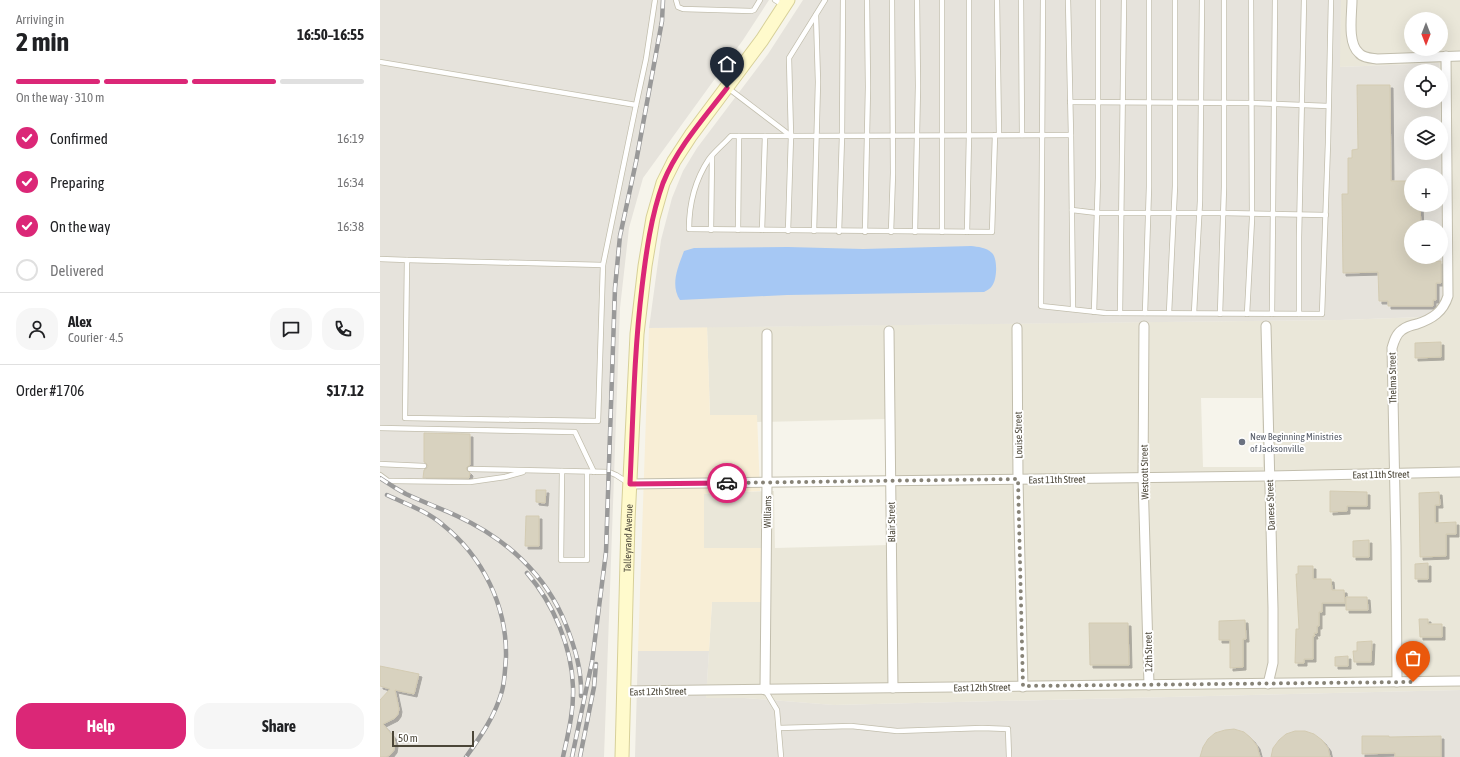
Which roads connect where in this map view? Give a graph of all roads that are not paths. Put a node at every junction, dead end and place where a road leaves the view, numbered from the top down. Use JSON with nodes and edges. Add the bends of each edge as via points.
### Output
{"nodes":[{"id":1,"x":655,"y":0,"type":"edge"},
{"id":2,"x":676,"y":0,"type":"edge"},
{"id":3,"x":760,"y":0,"type":"edge"},
{"id":4,"x":825,"y":0,"type":"edge"},
{"id":5,"x":843,"y":0,"type":"edge"},
{"id":6,"x":867,"y":0,"type":"edge"},
{"id":7,"x":892,"y":0,"type":"edge"},
{"id":8,"x":917,"y":0,"type":"edge"},
{"id":9,"x":942,"y":0,"type":"edge"},
{"id":10,"x":969,"y":0,"type":"edge"},
{"id":11,"x":997,"y":0,"type":"edge"},
{"id":12,"x":1022,"y":0,"type":"edge"},
{"id":13,"x":1043,"y":0,"type":"edge"},
{"id":14,"x":1068,"y":0,"type":"edge"},
{"id":15,"x":1098,"y":0,"type":"edge"},
{"id":16,"x":1124,"y":0,"type":"edge"},
{"id":17,"x":1149,"y":0,"type":"edge"},
{"id":18,"x":1175,"y":0,"type":"edge"},
{"id":19,"x":1202,"y":0,"type":"edge"},
{"id":20,"x":1224,"y":0,"type":"edge"},
{"id":21,"x":1251,"y":0,"type":"edge"},
{"id":22,"x":1275,"y":0,"type":"edge"},
{"id":23,"x":1304,"y":0,"type":"edge"},
{"id":24,"x":1331,"y":0,"type":"edge"},
{"id":25,"x":1352,"y":0,"type":"edge"},
{"id":26,"x":782,"y":2,"type":"edge"},
{"id":27,"x":816,"y":14,"type":"junction"},
{"id":28,"x":1446,"y":56,"type":"joint"},
{"id":29,"x":1448,"y":56,"type":"edge"},
{"id":30,"x":1460,"y":56,"type":"edge"},
{"id":31,"x":380,"y":62,"type":"edge"},
{"id":32,"x":727,"y":88,"type":"junction"},
{"id":33,"x":1070,"y":102,"type":"junction"},
{"id":34,"x":1098,"y":102,"type":"junction"},
{"id":35,"x":1123,"y":102,"type":"junction"},
{"id":36,"x":1149,"y":102,"type":"junction"},
{"id":37,"x":1175,"y":102,"type":"junction"},
{"id":38,"x":1201,"y":102,"type":"junction"},
{"id":39,"x":1224,"y":103,"type":"junction"},
{"id":40,"x":1251,"y":103,"type":"junction"},
{"id":41,"x":1274,"y":104,"type":"junction"},
{"id":42,"x":636,"y":105,"type":"junction"},
{"id":43,"x":1302,"y":105,"type":"junction"},
{"id":44,"x":1328,"y":106,"type":"junction"},
{"id":45,"x":816,"y":135,"type":"junction"},
{"id":46,"x":739,"y":136,"type":"junction"},
{"id":47,"x":765,"y":136,"type":"junction"},
{"id":48,"x":791,"y":136,"type":"junction"},
{"id":49,"x":842,"y":136,"type":"junction"},
{"id":50,"x":867,"y":136,"type":"junction"},
{"id":51,"x":893,"y":136,"type":"junction"},
{"id":52,"x":916,"y":136,"type":"junction"},
{"id":53,"x":943,"y":136,"type":"junction"},
{"id":54,"x":969,"y":136,"type":"junction"},
{"id":55,"x":997,"y":136,"type":"junction"},
{"id":56,"x":1022,"y":136,"type":"junction"},
{"id":57,"x":1042,"y":136,"type":"junction"},
{"id":58,"x":1071,"y":136,"type":"junction"},
{"id":59,"x":712,"y":156,"type":"junction"},
{"id":60,"x":1072,"y":210,"type":"junction"},
{"id":61,"x":1122,"y":212,"type":"junction"},
{"id":62,"x":1148,"y":212,"type":"junction"},
{"id":63,"x":1097,"y":213,"type":"junction"},
{"id":64,"x":1223,"y":213,"type":"junction"},
{"id":65,"x":1174,"y":214,"type":"junction"},
{"id":66,"x":1199,"y":214,"type":"junction"},
{"id":67,"x":1252,"y":214,"type":"junction"},
{"id":68,"x":1274,"y":215,"type":"junction"},
{"id":69,"x":1299,"y":215,"type":"junction"},
{"id":70,"x":1326,"y":215,"type":"junction"},
{"id":71,"x":710,"y":230,"type":"junction"},
{"id":72,"x":738,"y":230,"type":"junction"},
{"id":73,"x":762,"y":230,"type":"junction"},
{"id":74,"x":788,"y":231,"type":"junction"},
{"id":75,"x":814,"y":231,"type":"junction"},
{"id":76,"x":839,"y":232,"type":"junction"},
{"id":77,"x":865,"y":232,"type":"junction"},
{"id":78,"x":891,"y":232,"type":"junction"},
{"id":79,"x":915,"y":232,"type":"junction"},
{"id":80,"x":942,"y":232,"type":"junction"},
{"id":81,"x":967,"y":232,"type":"junction"},
{"id":82,"x":380,"y":259,"type":"edge"},
{"id":83,"x":407,"y":260,"type":"junction"},
{"id":84,"x":603,"y":265,"type":"junction"},
{"id":85,"x":1073,"y":309,"type":"junction"},
{"id":86,"x":1094,"y":312,"type":"junction"},
{"id":87,"x":1120,"y":313,"type":"junction"},
{"id":88,"x":1145,"y":313,"type":"junction"},
{"id":89,"x":1170,"y":313,"type":"junction"},
{"id":90,"x":1194,"y":313,"type":"junction"},
{"id":91,"x":1220,"y":314,"type":"junction"},
{"id":92,"x":1247,"y":314,"type":"junction"},
{"id":93,"x":1272,"y":314,"type":"junction"},
{"id":94,"x":1299,"y":314,"type":"junction"},
{"id":95,"x":1144,"y":326,"type":"dead end"},
{"id":96,"x":1266,"y":326,"type":"dead end"},
{"id":97,"x":1017,"y":328,"type":"dead end"},
{"id":98,"x":889,"y":331,"type":"dead end"},
{"id":99,"x":767,"y":334,"type":"dead end"},
{"id":100,"x":380,"y":428,"type":"edge"},
{"id":101,"x":380,"y":464,"type":"edge"},
{"id":102,"x":424,"y":466,"type":"dead end"},
{"id":103,"x":470,"y":469,"type":"dead end"},
{"id":104,"x":528,"y":471,"type":"junction"},
{"id":105,"x":562,"y":471,"type":"junction"},
{"id":106,"x":587,"y":472,"type":"junction"},
{"id":107,"x":594,"y":472,"type":"junction"},
{"id":108,"x":1460,"y":472,"type":"edge"},
{"id":109,"x":1394,"y":474,"type":"junction"},
{"id":110,"x":380,"y":475,"type":"edge"},
{"id":111,"x":1269,"y":476,"type":"junction"},
{"id":112,"x":1143,"y":477,"type":"junction"},
{"id":113,"x":1018,"y":479,"type":"junction"},
{"id":114,"x":891,"y":481,"type":"junction"},
{"id":115,"x":767,"y":482,"type":"junction"},
{"id":116,"x":630,"y":484,"type":"junction"},
{"id":117,"x":1148,"y":618,"type":"joint"},
{"id":118,"x":1460,"y":681,"type":"edge"},
{"id":119,"x":1397,"y":682,"type":"junction"},
{"id":120,"x":1268,"y":684,"type":"junction"},
{"id":121,"x":1149,"y":685,"type":"junction"},
{"id":122,"x":1023,"y":686,"type":"junction"},
{"id":123,"x":893,"y":688,"type":"junction"},
{"id":124,"x":765,"y":690,"type":"junction"},
{"id":125,"x":624,"y":691,"type":"junction"},
{"id":126,"x":779,"y":728,"type":"junction"},
{"id":127,"x":622,"y":757,"type":"edge"},
{"id":128,"x":781,"y":757,"type":"edge"},
{"id":129,"x":1009,"y":757,"type":"edge"}],
"edges":[{"from":1,"to":42,"type":"lane"},
{"from":2,"to":3,"type":"lane","via":[[678,7],[683,9],[751,11]]},
{"from":4,"to":27,"type":"lane"},
{"from":5,"to":49,"type":"lane"},
{"from":6,"to":50,"type":"lane"},
{"from":7,"to":51,"type":"lane"},
{"from":8,"to":52,"type":"lane"},
{"from":9,"to":53,"type":"lane"},
{"from":10,"to":54,"type":"lane"},
{"from":11,"to":55,"type":"lane"},
{"from":12,"to":56,"type":"lane"},
{"from":13,"to":57,"type":"lane"},
{"from":14,"to":33,"type":"lane"},
{"from":15,"to":34,"type":"lane"},
{"from":16,"to":35,"type":"lane"},
{"from":17,"to":36,"type":"lane"},
{"from":18,"to":37,"type":"lane"},
{"from":19,"to":38,"type":"lane"},
{"from":20,"to":39,"type":"lane"},
{"from":21,"to":40,"type":"lane"},
{"from":22,"to":41,"type":"lane"},
{"from":23,"to":43,"type":"lane"},
{"from":24,"to":44,"type":"lane"},
{"from":25,"to":28,"type":"street","via":[[1352,38],[1359,54],[1377,59]]},
{"from":26,"to":32,"type":"street","name":"Talleyrand Avenue","via":[[762,40]]},
{"from":27,"to":45,"type":"lane"},
{"from":27,"to":48,"type":"lane","via":[[789,58]]},
{"from":28,"to":109,"type":"street","name":"Thelma Street","via":[[1448,296],[1442,310],[1435,316],[1403,329],[1395,338],[1392,348]]},
{"from":29,"to":30,"type":"street"},
{"from":31,"to":42,"type":"lane"},
{"from":32,"to":48,"type":"lane"},
{"from":32,"to":116,"type":"street","name":"Talleyrand Avenue","via":[[674,161],[663,183],[653,218],[637,334]]},
{"from":33,"to":34,"type":"lane"},
{"from":33,"to":58,"type":"lane"},
{"from":34,"to":35,"type":"lane"},
{"from":34,"to":63,"type":"lane"},
{"from":35,"to":36,"type":"lane"},
{"from":35,"to":61,"type":"lane"},
{"from":36,"to":37,"type":"lane"},
{"from":36,"to":62,"type":"lane"},
{"from":37,"to":38,"type":"lane"},
{"from":37,"to":65,"type":"lane"},
{"from":38,"to":39,"type":"lane"},
{"from":38,"to":66,"type":"lane"},
{"from":39,"to":40,"type":"lane"},
{"from":39,"to":64,"type":"lane"},
{"from":40,"to":41,"type":"lane"},
{"from":40,"to":67,"type":"lane"},
{"from":41,"to":43,"type":"lane"},
{"from":41,"to":68,"type":"lane"},
{"from":42,"to":84,"type":"lane"},
{"from":43,"to":44,"type":"lane"},
{"from":43,"to":69,"type":"lane"},
{"from":44,"to":70,"type":"lane"},
{"from":45,"to":48,"type":"lane"},
{"from":45,"to":49,"type":"lane"},
{"from":45,"to":75,"type":"lane"},
{"from":46,"to":47,"type":"lane"},
{"from":46,"to":59,"type":"lane","via":[[731,136]]},
{"from":46,"to":72,"type":"lane"},
{"from":47,"to":48,"type":"lane"},
{"from":47,"to":73,"type":"lane"},
{"from":48,"to":74,"type":"lane"},
{"from":49,"to":50,"type":"lane"},
{"from":49,"to":76,"type":"lane"},
{"from":50,"to":51,"type":"lane"},
{"from":50,"to":77,"type":"lane"},
{"from":51,"to":52,"type":"lane"},
{"from":51,"to":78,"type":"lane"},
{"from":52,"to":53,"type":"lane"},
{"from":52,"to":79,"type":"lane"},
{"from":53,"to":54,"type":"lane"},
{"from":53,"to":80,"type":"lane"},
{"from":54,"to":55,"type":"lane"},
{"from":54,"to":81,"type":"lane"},
{"from":55,"to":56,"type":"lane"},
{"from":55,"to":81,"type":"lane","via":[[992,232]]},
{"from":56,"to":57,"type":"lane"},
{"from":57,"to":58,"type":"lane"},
{"from":57,"to":85,"type":"lane","via":[[1041,306]]},
{"from":58,"to":60,"type":"lane"},
{"from":59,"to":71,"type":"lane"},
{"from":59,"to":71,"type":"lane","via":[[694,189],[689,213],[690,229]]},
{"from":60,"to":63,"type":"lane"},
{"from":60,"to":85,"type":"lane"},
{"from":61,"to":62,"type":"lane"},
{"from":61,"to":63,"type":"lane"},
{"from":61,"to":87,"type":"lane"},
{"from":62,"to":65,"type":"lane"},
{"from":62,"to":88,"type":"lane"},
{"from":63,"to":86,"type":"lane"},
{"from":64,"to":66,"type":"lane"},
{"from":64,"to":67,"type":"lane"},
{"from":64,"to":91,"type":"lane"},
{"from":65,"to":66,"type":"lane"},
{"from":65,"to":89,"type":"lane"},
{"from":66,"to":90,"type":"lane"},
{"from":67,"to":68,"type":"lane"},
{"from":67,"to":92,"type":"lane"},
{"from":68,"to":69,"type":"lane"},
{"from":68,"to":93,"type":"lane"},
{"from":69,"to":70,"type":"lane"},
{"from":69,"to":94,"type":"lane"},
{"from":70,"to":94,"type":"lane","via":[[1322,314]]},
{"from":71,"to":72,"type":"lane"},
{"from":72,"to":73,"type":"lane"},
{"from":73,"to":74,"type":"lane"},
{"from":74,"to":75,"type":"lane"},
{"from":75,"to":76,"type":"lane"},
{"from":76,"to":77,"type":"lane"},
{"from":77,"to":78,"type":"lane"},
{"from":78,"to":79,"type":"lane"},
{"from":79,"to":80,"type":"lane"},
{"from":80,"to":81,"type":"lane"},
{"from":82,"to":83,"type":"lane"},
{"from":83,"to":84,"type":"lane"},
{"from":83,"to":84,"type":"lane","via":[[405,418],[598,421]]},
{"from":85,"to":86,"type":"lane"},
{"from":86,"to":87,"type":"lane"},
{"from":87,"to":88,"type":"lane"},
{"from":88,"to":89,"type":"lane"},
{"from":89,"to":90,"type":"lane"},
{"from":90,"to":91,"type":"lane"},
{"from":91,"to":92,"type":"lane"},
{"from":92,"to":93,"type":"lane"},
{"from":93,"to":94,"type":"lane"},
{"from":95,"to":112,"type":"street","name":"Westcott Street"},
{"from":96,"to":111,"type":"street","name":"Danese Street"},
{"from":97,"to":113,"type":"street","name":"Louise Street"},
{"from":98,"to":114,"type":"street","name":"Blair Street"},
{"from":99,"to":115,"type":"street","name":"Williams"},
{"from":100,"to":107,"type":"lane","via":[[575,432]]},
{"from":101,"to":102,"type":"lane"},
{"from":103,"to":104,"type":"lane"},
{"from":104,"to":105,"type":"lane"},
{"from":104,"to":110,"type":"lane","via":[[470,482],[393,481]]},
{"from":105,"to":106,"type":"lane"},
{"from":105,"to":106,"type":"lane","via":[[561,560],[587,560]]},
{"from":106,"to":107,"type":"lane"},
{"from":107,"to":116,"type":"lane","via":[[609,472]]},
{"from":108,"to":109,"type":"street","name":"East 11th Street"},
{"from":109,"to":111,"type":"street","name":"East 11th Street"},
{"from":109,"to":119,"type":"street","name":"Thelma Street"},
{"from":111,"to":112,"type":"street","name":"East 11th Street"},
{"from":111,"to":120,"type":"street","name":"Danese Street","via":[[1273,663]]},
{"from":112,"to":113,"type":"street","name":"East 11th Street"},
{"from":112,"to":117,"type":"street","name":"Westcott Street"},
{"from":113,"to":114,"type":"street","name":"East 11th Street"},
{"from":113,"to":122,"type":"street","name":"Louise Street"},
{"from":114,"to":115,"type":"street","name":"East 11th Street"},
{"from":114,"to":123,"type":"street","name":"Blair Street"},
{"from":115,"to":116,"type":"street","name":"East 11th Street"},
{"from":115,"to":124,"type":"street","name":"Williams"},
{"from":116,"to":125,"type":"street","name":"Talleyrand Avenue"},
{"from":117,"to":121,"type":"street","name":"12th Street"},
{"from":118,"to":119,"type":"street","name":"East 12th Street"},
{"from":119,"to":120,"type":"street","name":"East 12th Street"},
{"from":120,"to":121,"type":"street","name":"East 12th Street"},
{"from":121,"to":122,"type":"street","name":"East 12th Street"},
{"from":122,"to":123,"type":"street","name":"East 12th Street"},
{"from":123,"to":124,"type":"street","name":"East 12th Street"},
{"from":124,"to":125,"type":"street","name":"East 12th Street"},
{"from":124,"to":126,"type":"lane","via":[[777,710]]},
{"from":125,"to":127,"type":"street","name":"Talleyrand Avenue"},
{"from":126,"to":128,"type":"lane"},
{"from":126,"to":129,"type":"lane","via":[[851,726],[897,731],[1008,729]]}]}
